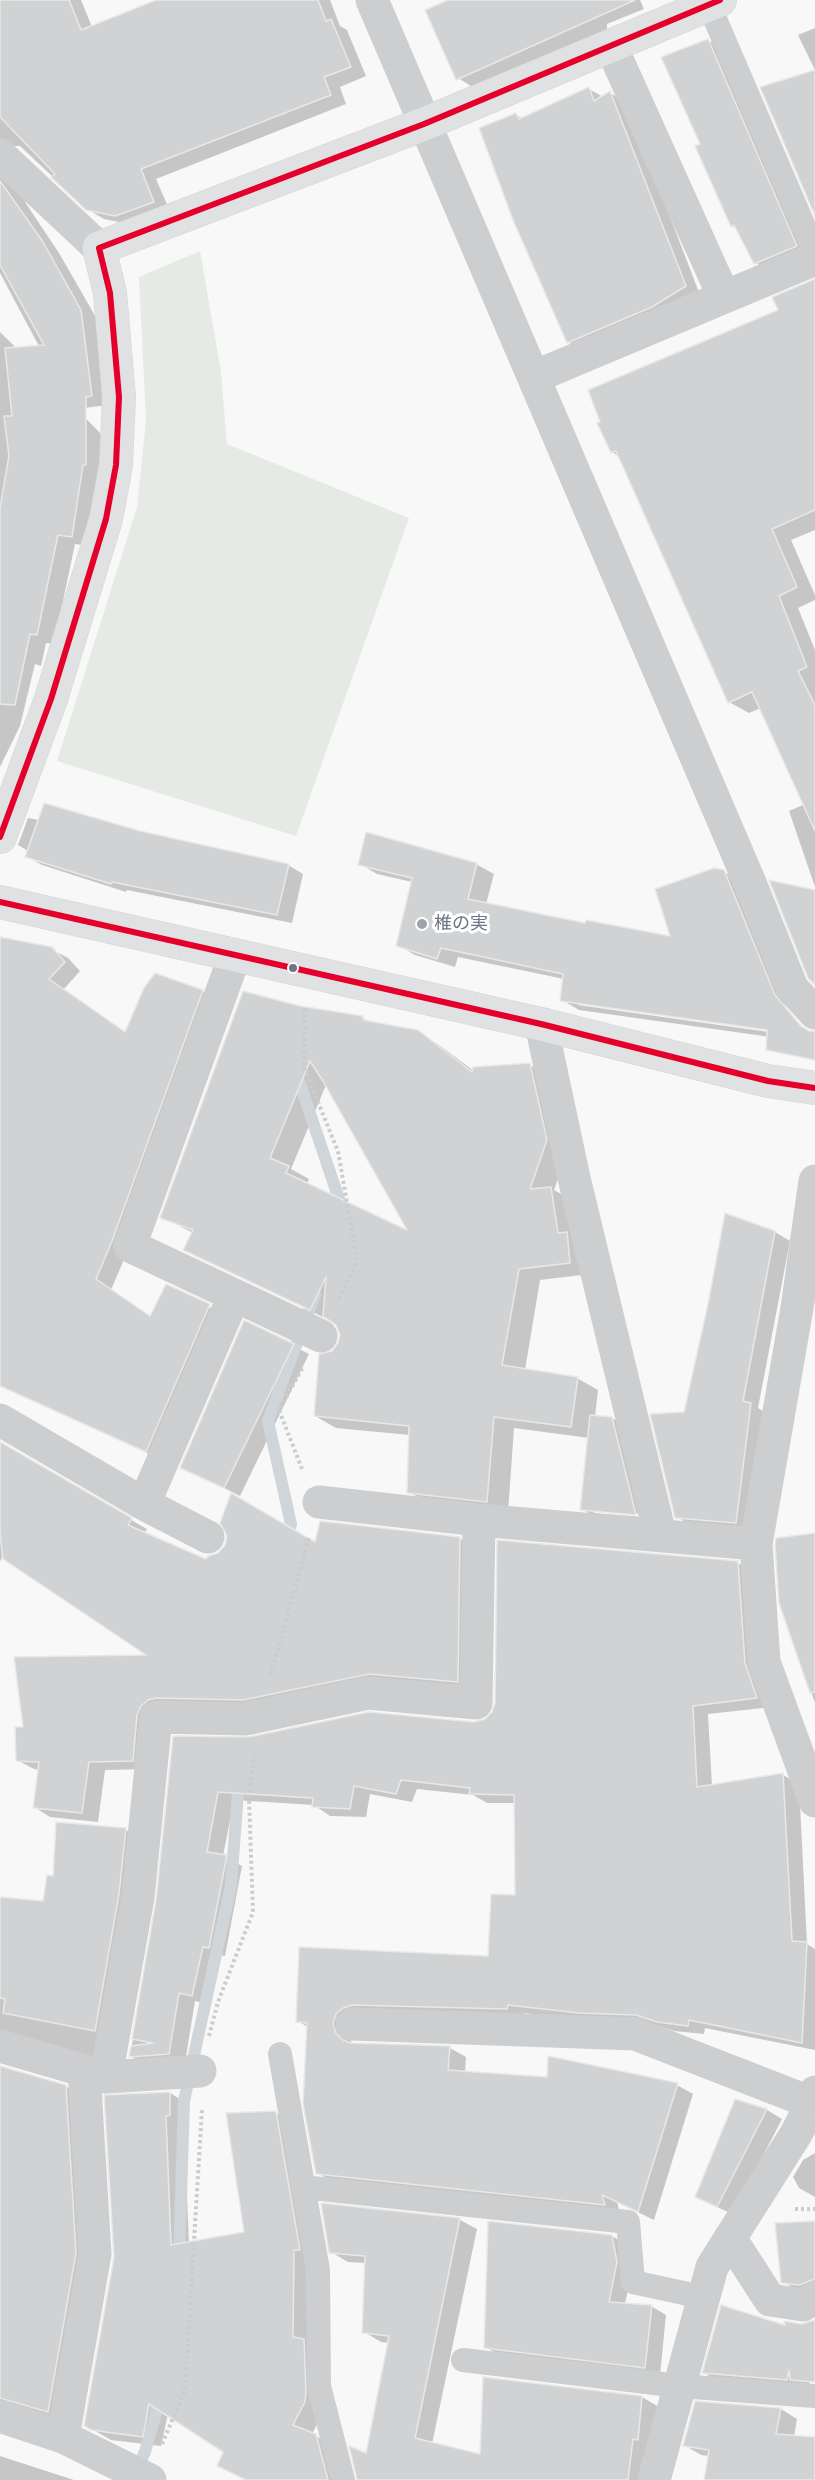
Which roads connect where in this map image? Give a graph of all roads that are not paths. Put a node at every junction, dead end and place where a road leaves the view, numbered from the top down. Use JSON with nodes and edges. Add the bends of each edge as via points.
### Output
{"nodes":[{"id":1,"x":372,"y":0,"type":"edge"},
{"id":2,"x":714,"y":2,"type":"edge"},
{"id":3,"x":612,"y":46,"type":"junction"},
{"id":4,"x":424,"y":124,"type":"junction"},
{"id":5,"x":0,"y":156,"type":"edge"},
{"id":6,"x":99,"y":248,"type":"junction"},
{"id":7,"x":815,"y":252,"type":"edge"},
{"id":8,"x":815,"y":259,"type":"edge"},
{"id":9,"x":724,"y":297,"type":"junction"},
{"id":10,"x":534,"y":377,"type":"junction"},
{"id":11,"x":0,"y":837,"type":"edge"},
{"id":12,"x":0,"y":902,"type":"edge"},
{"id":13,"x":236,"y":955,"type":"junction"},
{"id":14,"x":815,"y":1013,"type":"edge"},
{"id":15,"x":541,"y":1024,"type":"junction"},
{"id":16,"x":815,"y":1088,"type":"edge"},
{"id":17,"x":815,"y":1181,"type":"edge"},
{"id":18,"x":234,"y":1296,"type":"junction"},
{"id":19,"x":806,"y":1309,"type":"edge"},
{"id":20,"x":321,"y":1336,"type":"dead end"},
{"id":21,"x":0,"y":1420,"type":"edge"},
{"id":22,"x":319,"y":1502,"type":"dead end"},
{"id":23,"x":144,"y":1504,"type":"junction"},
{"id":24,"x":479,"y":1520,"type":"junction"},
{"id":25,"x":660,"y":1534,"type":"junction"},
{"id":26,"x":208,"y":1537,"type":"dead end"},
{"id":27,"x":756,"y":1544,"type":"junction"},
{"id":28,"x":815,"y":1802,"type":"edge"},
{"id":29,"x":352,"y":2024,"type":"dead end"},
{"id":30,"x":0,"y":2046,"type":"edge"},
{"id":31,"x":280,"y":2054,"type":"dead end"},
{"id":32,"x":200,"y":2071,"type":"dead end"},
{"id":33,"x":95,"y":2074,"type":"junction"},
{"id":34,"x":814,"y":2097,"type":"edge"},
{"id":35,"x":303,"y":2187,"type":"junction"},
{"id":36,"x":730,"y":2238,"type":"junction"},
{"id":37,"x":702,"y":2297,"type":"junction"},
{"id":38,"x":815,"y":2298,"type":"edge"},
{"id":39,"x":463,"y":2360,"type":"dead end"},
{"id":40,"x":679,"y":2386,"type":"junction"},
{"id":41,"x":815,"y":2396,"type":"edge"},
{"id":42,"x":0,"y":2416,"type":"edge"},
{"id":43,"x":63,"y":2437,"type":"junction"},
{"id":44,"x":150,"y":2480,"type":"edge"},
{"id":45,"x":343,"y":2480,"type":"edge"},
{"id":46,"x":654,"y":2480,"type":"edge"}],
"edges":[{"from":1,"to":4,"type":"street"},
{"from":2,"to":3,"type":"street"},
{"from":2,"to":7,"type":"lane"},
{"from":3,"to":4,"type":"street"},
{"from":3,"to":9,"type":"street"},
{"from":4,"to":6,"type":"street"},
{"from":4,"to":10,"type":"street"},
{"from":5,"to":6,"type":"street"},
{"from":6,"to":11,"type":"street","via":[[110,293],[118,385],[116,465],[106,519],[51,699]]},
{"from":8,"to":9,"type":"street"},
{"from":9,"to":10,"type":"street"},
{"from":10,"to":14,"type":"street","via":[[792,988]]},
{"from":12,"to":13,"type":"street"},
{"from":13,"to":15,"type":"street"},
{"from":13,"to":18,"type":"street","via":[[130,1246]]},
{"from":15,"to":16,"type":"street","via":[[768,1081]]},
{"from":15,"to":25,"type":"street"},
{"from":17,"to":19,"type":"street"},
{"from":18,"to":20,"type":"street"},
{"from":18,"to":23,"type":"street"},
{"from":19,"to":27,"type":"street"},
{"from":21,"to":23,"type":"street"},
{"from":22,"to":24,"type":"street"},
{"from":23,"to":26,"type":"street"},
{"from":24,"to":25,"type":"street"},
{"from":24,"to":33,"type":"street","via":[[476,1703],[368,1693],[245,1719],[156,1717],[138,1897]]},
{"from":25,"to":27,"type":"street"},
{"from":27,"to":28,"type":"street","via":[[764,1662]]},
{"from":29,"to":34,"type":"street","via":[[635,2034]]},
{"from":30,"to":33,"type":"street"},
{"from":31,"to":35,"type":"lane"},
{"from":32,"to":33,"type":"street"},
{"from":33,"to":43,"type":"street","via":[[95,2254]]},
{"from":34,"to":36,"type":"street","via":[[796,2134]]},
{"from":35,"to":37,"type":"lane","via":[[628,2222],[633,2282]]},
{"from":35,"to":45,"type":"lane","via":[[318,2270],[319,2386]]},
{"from":36,"to":37,"type":"street","via":[[712,2267]]},
{"from":36,"to":38,"type":"street","via":[[770,2300],[803,2305]]},
{"from":37,"to":40,"type":"street"},
{"from":39,"to":40,"type":"lane"},
{"from":40,"to":41,"type":"lane"},
{"from":40,"to":46,"type":"street"},
{"from":42,"to":43,"type":"street"},
{"from":43,"to":44,"type":"street"}]}
